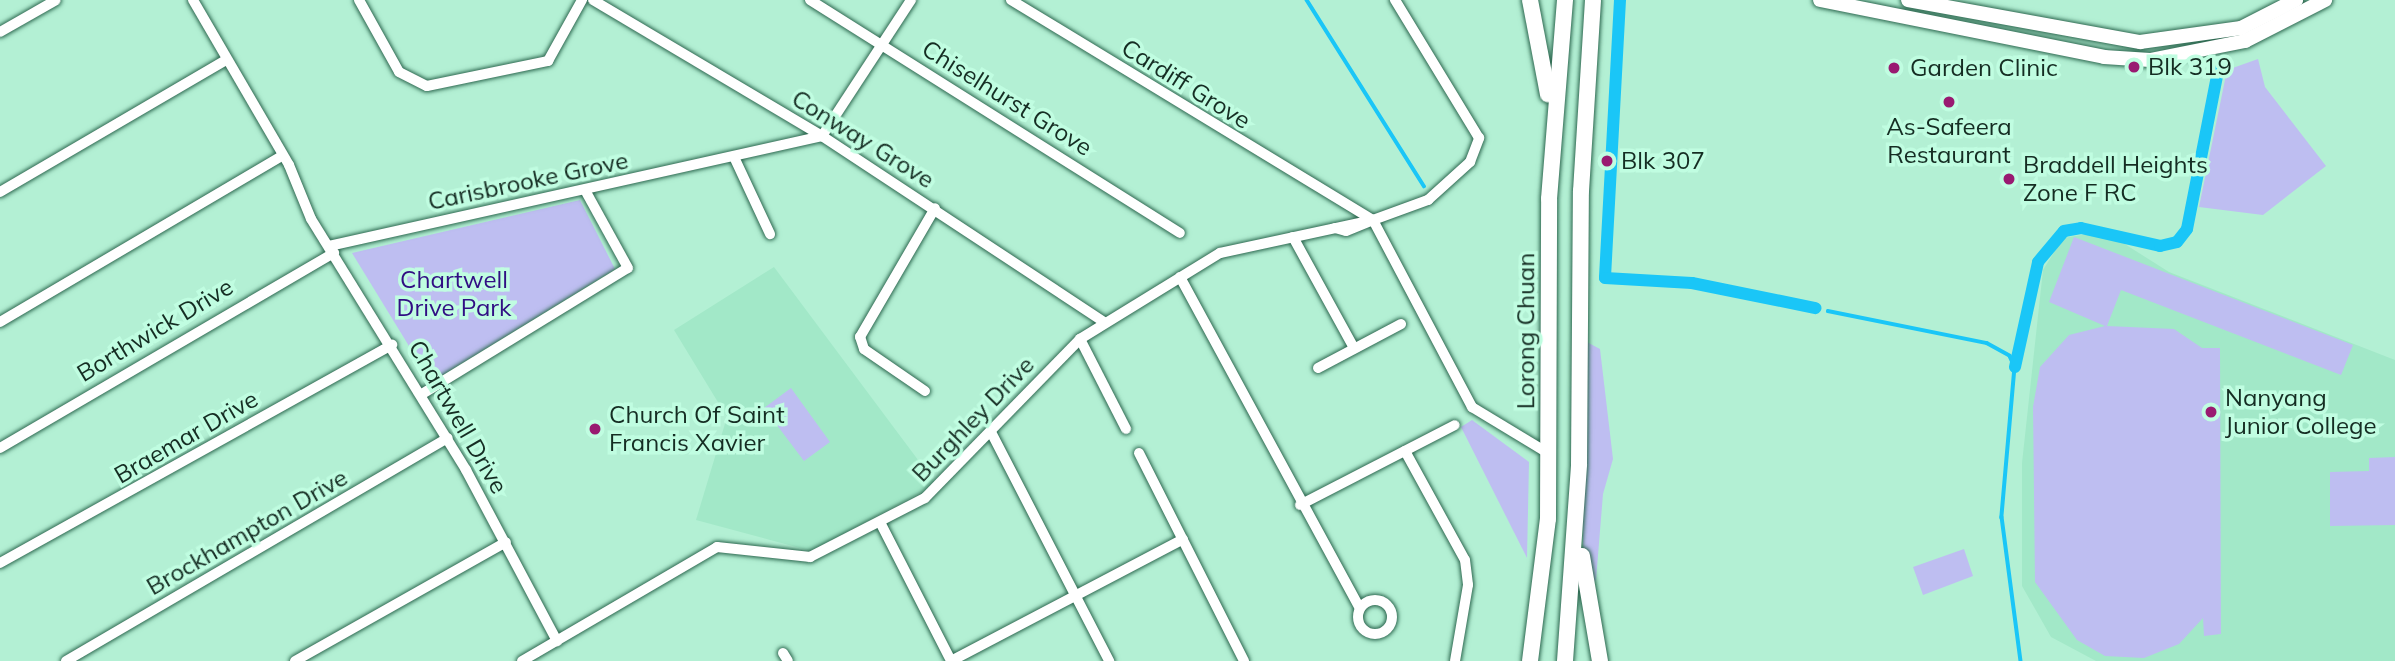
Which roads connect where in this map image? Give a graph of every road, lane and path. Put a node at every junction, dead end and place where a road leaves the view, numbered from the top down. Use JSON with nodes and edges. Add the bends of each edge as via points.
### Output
{"nodes":[{"id":1,"x":56,"y":0,"type":"edge"},
{"id":2,"x":192,"y":0,"type":"edge"},
{"id":3,"x":359,"y":0,"type":"edge"},
{"id":4,"x":582,"y":0,"type":"edge"},
{"id":5,"x":593,"y":0,"type":"edge"},
{"id":6,"x":810,"y":0,"type":"edge"},
{"id":7,"x":911,"y":0,"type":"edge"},
{"id":8,"x":1011,"y":0,"type":"edge"},
{"id":9,"x":1395,"y":0,"type":"edge"},
{"id":10,"x":1530,"y":0,"type":"edge"},
{"id":11,"x":1565,"y":0,"type":"edge"},
{"id":12,"x":1593,"y":0,"type":"edge"},
{"id":13,"x":1601,"y":0,"type":"edge"},
{"id":14,"x":1819,"y":0,"type":"edge"},
{"id":15,"x":1908,"y":0,"type":"edge"},
{"id":16,"x":2297,"y":0,"type":"edge"},
{"id":17,"x":2325,"y":0,"type":"edge"},
{"id":18,"x":1591,"y":21,"type":"junction"},
{"id":19,"x":0,"y":32,"type":"edge"},
{"id":20,"x":882,"y":44,"type":"junction"},
{"id":21,"x":226,"y":60,"type":"junction"},
{"id":22,"x":1552,"y":124,"type":"junction"},
{"id":23,"x":822,"y":136,"type":"junction"},
{"id":24,"x":282,"y":156,"type":"junction"},
{"id":25,"x":736,"y":159,"type":"junction"},
{"id":26,"x":585,"y":191,"type":"junction"},
{"id":27,"x":0,"y":192,"type":"edge"},
{"id":28,"x":1340,"y":203,"type":"junction"},
{"id":29,"x":934,"y":208,"type":"junction"},
{"id":30,"x":1373,"y":220,"type":"junction"},
{"id":31,"x":1335,"y":229,"type":"junction"},
{"id":32,"x":770,"y":233,"type":"dead end"},
{"id":33,"x":1180,"y":233,"type":"dead end"},
{"id":34,"x":1293,"y":237,"type":"junction"},
{"id":35,"x":331,"y":250,"type":"junction"},
{"id":36,"x":1180,"y":277,"type":"junction"},
{"id":37,"x":0,"y":322,"type":"edge"},
{"id":38,"x":1104,"y":322,"type":"junction"},
{"id":39,"x":1401,"y":324,"type":"dead end"},
{"id":40,"x":1080,"y":339,"type":"junction"},
{"id":41,"x":392,"y":345,"type":"junction"},
{"id":42,"x":1354,"y":348,"type":"junction"},
{"id":43,"x":1318,"y":368,"type":"dead end"},
{"id":44,"x":925,"y":391,"type":"dead end"},
{"id":45,"x":422,"y":394,"type":"junction"},
{"id":46,"x":1455,"y":425,"type":"dead end"},
{"id":47,"x":1126,"y":429,"type":"dead end"},
{"id":48,"x":991,"y":432,"type":"junction"},
{"id":49,"x":447,"y":438,"type":"junction"},
{"id":50,"x":0,"y":448,"type":"edge"},
{"id":51,"x":1405,"y":451,"type":"junction"},
{"id":52,"x":1139,"y":453,"type":"dead end"},
{"id":53,"x":1548,"y":453,"type":"junction"},
{"id":54,"x":1300,"y":505,"type":"junction"},
{"id":55,"x":881,"y":524,"type":"junction"},
{"id":56,"x":1576,"y":526,"type":"junction"},
{"id":57,"x":1183,"y":540,"type":"junction"},
{"id":58,"x":506,"y":541,"type":"junction"},
{"id":59,"x":0,"y":563,"type":"edge"},
{"id":60,"x":1074,"y":594,"type":"junction"},
{"id":61,"x":1360,"y":608,"type":"dead end"},
{"id":62,"x":557,"y":641,"type":"junction"},
{"id":63,"x":66,"y":661,"type":"edge"},
{"id":64,"x":295,"y":661,"type":"edge"},
{"id":65,"x":522,"y":661,"type":"edge"},
{"id":66,"x":951,"y":661,"type":"edge"},
{"id":67,"x":1109,"y":661,"type":"edge"},
{"id":68,"x":1244,"y":661,"type":"edge"},
{"id":69,"x":1455,"y":661,"type":"edge"},
{"id":70,"x":1530,"y":661,"type":"edge"},
{"id":71,"x":1565,"y":661,"type":"edge"},
{"id":72,"x":1600,"y":661,"type":"edge"}],
"edges":[{"from":1,"to":19,"type":"street"},
{"from":2,"to":21,"type":"street","name":"Chartwell Drive"},
{"from":3,"to":4,"type":"street","via":[[399,72],[427,86],[548,61]]},
{"from":5,"to":23,"type":"street","name":"Conway Grove"},
{"from":6,"to":20,"type":"street","name":"Chiselhurst Grove"},
{"from":7,"to":20,"type":"street"},
{"from":8,"to":28,"type":"street","name":"Cardiff Grove"},
{"from":9,"to":30,"type":"street","name":"Burghley Drive","via":[[1480,142],[1470,162],[1428,200]]},
{"from":10,"to":22,"type":"main road"},
{"from":11,"to":22,"type":"main road","name":"Lorong Chuan"},
{"from":12,"to":18,"type":"main road"},
{"from":13,"to":18,"type":"main road"},
{"from":14,"to":17,"type":"main road","via":[[2104,57],[2150,60],[2245,41]]},
{"from":15,"to":16,"type":"main road","via":[[2140,42],[2241,28]]},
{"from":18,"to":56,"type":"main road","via":[[1581,191]]},
{"from":20,"to":23,"type":"street"},
{"from":20,"to":33,"type":"street","name":"Chiselhurst Grove"},
{"from":21,"to":24,"type":"street","name":"Chartwell Drive"},
{"from":21,"to":27,"type":"street"},
{"from":22,"to":53,"type":"main road","name":"Lorong Chuan"},
{"from":23,"to":25,"type":"street","name":"Carisbrooke Grove"},
{"from":23,"to":29,"type":"street","name":"Conway Grove"},
{"from":24,"to":35,"type":"street","name":"Chartwell Drive"},
{"from":24,"to":37,"type":"street"},
{"from":25,"to":26,"type":"street","name":"Carisbrooke Grove"},
{"from":25,"to":32,"type":"street"},
{"from":26,"to":35,"type":"street","name":"Carisbrooke Grove"},
{"from":26,"to":45,"type":"street","via":[[628,268]]},
{"from":28,"to":30,"type":"street","name":"Cardiff Grove"},
{"from":28,"to":31,"type":"street"},
{"from":29,"to":38,"type":"street","name":"Conway Grove"},
{"from":29,"to":44,"type":"street","via":[[860,337],[864,349]]},
{"from":30,"to":31,"type":"street","name":"Burghley Drive"},
{"from":30,"to":53,"type":"street","via":[[1472,407]]},
{"from":31,"to":34,"type":"street","name":"Burghley Drive"},
{"from":34,"to":36,"type":"street","name":"Burghley Drive","via":[[1238,246]]},
{"from":34,"to":42,"type":"street"},
{"from":35,"to":41,"type":"street","name":"Chartwell Drive"},
{"from":35,"to":50,"type":"street","name":"Borthwick Drive"},
{"from":36,"to":38,"type":"street","name":"Burghley Drive"},
{"from":36,"to":54,"type":"street"},
{"from":38,"to":40,"type":"street","name":"Burghley Drive"},
{"from":39,"to":42,"type":"street"},
{"from":40,"to":47,"type":"street"},
{"from":40,"to":48,"type":"street","name":"Burghley Drive"},
{"from":41,"to":45,"type":"street","name":"Chartwell Drive"},
{"from":41,"to":59,"type":"street","name":"Braemar Drive"},
{"from":42,"to":43,"type":"street"},
{"from":45,"to":49,"type":"street","name":"Chartwell Drive"},
{"from":46,"to":51,"type":"street"},
{"from":48,"to":55,"type":"street","name":"Burghley Drive","via":[[941,487]]},
{"from":48,"to":60,"type":"street"},
{"from":49,"to":58,"type":"street","name":"Chartwell Drive"},
{"from":49,"to":63,"type":"street","name":"Brockhampton Drive"},
{"from":51,"to":54,"type":"street"},
{"from":51,"to":69,"type":"street","via":[[1465,561],[1468,584]]},
{"from":52,"to":57,"type":"street"},
{"from":53,"to":70,"type":"main road","name":"Lorong Chuan","via":[[1548,519]]},
{"from":54,"to":61,"type":"street"},
{"from":55,"to":62,"type":"street","name":"Burghley Drive","via":[[804,558],[717,547]]},
{"from":55,"to":66,"type":"street"},
{"from":56,"to":71,"type":"main road"},
{"from":56,"to":72,"type":"main road"},
{"from":57,"to":60,"type":"street"},
{"from":57,"to":68,"type":"street"},
{"from":58,"to":62,"type":"street","name":"Chartwell Drive"},
{"from":58,"to":64,"type":"street"},
{"from":60,"to":66,"type":"street"},
{"from":60,"to":67,"type":"street"},
{"from":62,"to":65,"type":"street","name":"Burghley Drive"}]}
